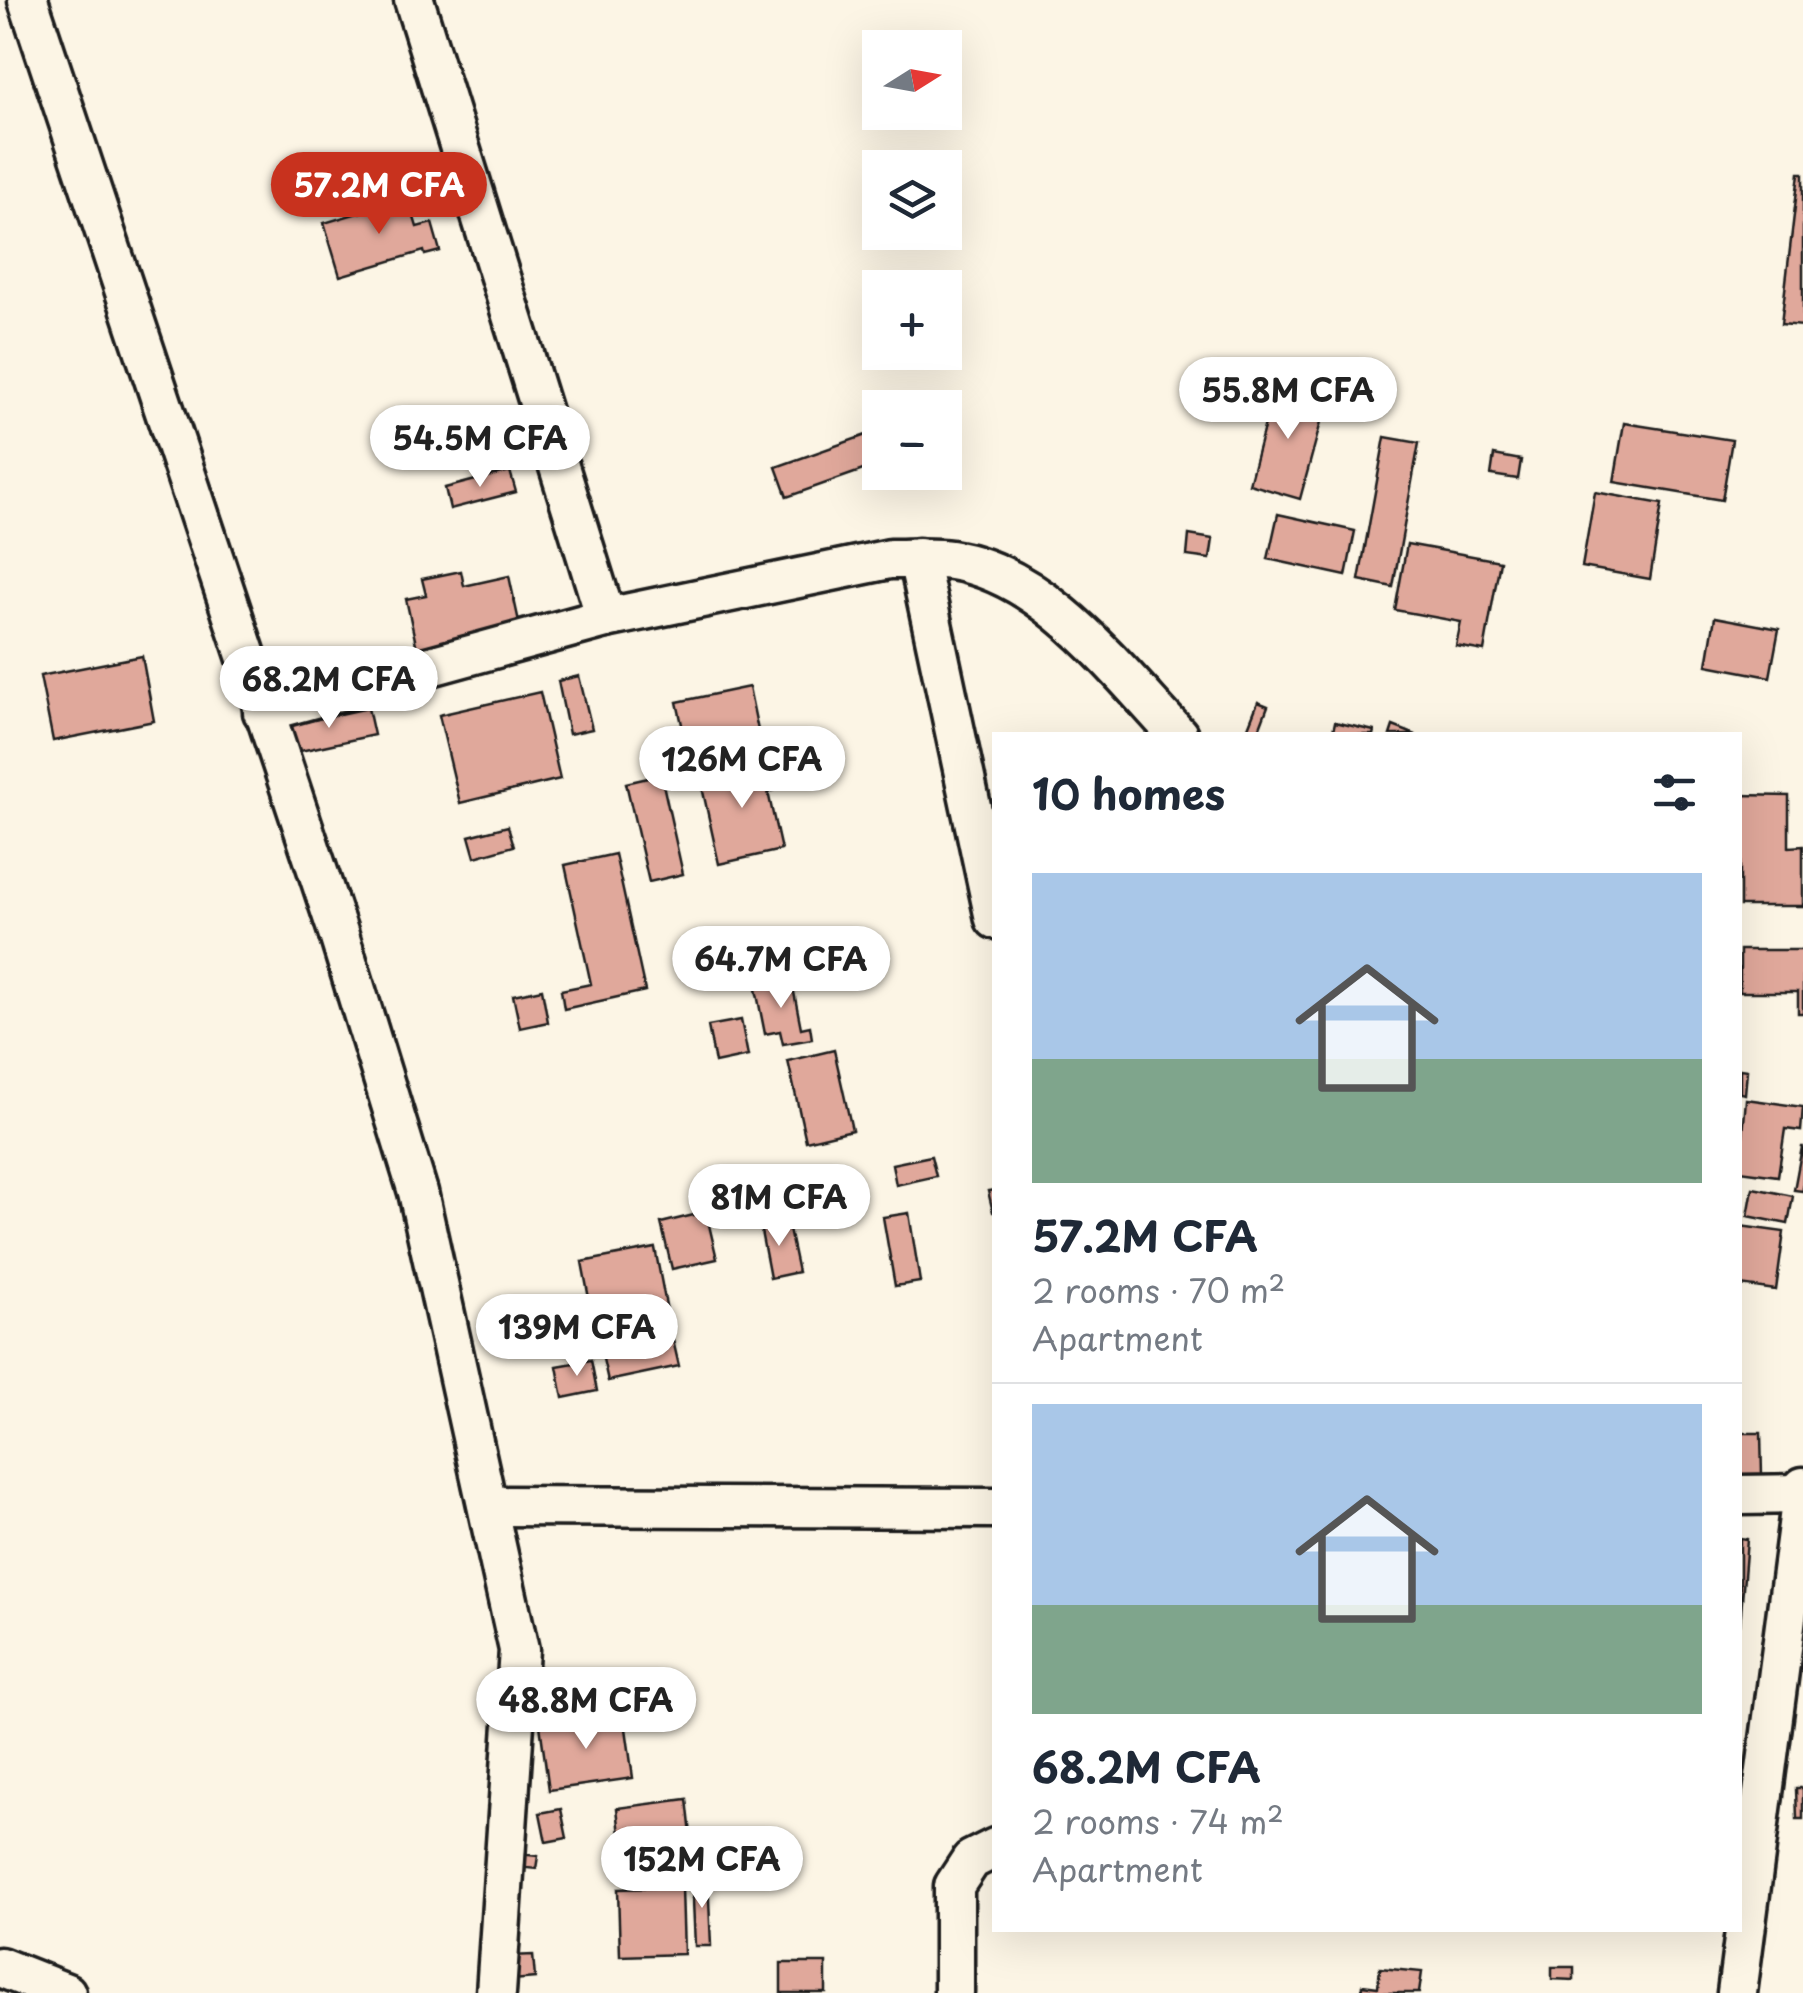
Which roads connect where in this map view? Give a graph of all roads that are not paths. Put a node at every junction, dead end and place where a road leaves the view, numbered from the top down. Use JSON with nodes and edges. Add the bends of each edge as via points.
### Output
{"nodes":[{"id":1,"x":28,"y":0,"type":"edge"},
{"id":2,"x":414,"y":0,"type":"edge"},
{"id":3,"x":918,"y":558,"type":"junction"},
{"id":4,"x":606,"y":618,"type":"junction"},
{"id":5,"x":264,"y":712,"type":"junction"},
{"id":6,"x":1175,"y":732,"type":"edge"},
{"id":7,"x":992,"y":905,"type":"edge"},
{"id":8,"x":1802,"y":1491,"type":"edge"},
{"id":9,"x":1742,"y":1495,"type":"edge"},
{"id":10,"x":488,"y":1506,"type":"junction"},
{"id":11,"x":992,"y":1508,"type":"edge"},
{"id":12,"x":992,"y":1849,"type":"edge"},
{"id":13,"x":1747,"y":1851,"type":"edge"},
{"id":14,"x":1742,"y":1922,"type":"edge"},
{"id":15,"x":1741,"y":1932,"type":"edge"},
{"id":16,"x":0,"y":1967,"type":"edge"},
{"id":17,"x":66,"y":1993,"type":"edge"},
{"id":18,"x":496,"y":1993,"type":"edge"},
{"id":19,"x":954,"y":1993,"type":"edge"},
{"id":20,"x":1737,"y":1993,"type":"edge"}],
"edges":[{"from":1,"to":5,"type":"street"},
{"from":2,"to":4,"type":"street"},
{"from":3,"to":4,"type":"street"},
{"from":3,"to":6,"type":"street","via":[[954,560],[1047,601]]},
{"from":3,"to":7,"type":"street"},
{"from":4,"to":5,"type":"street"},
{"from":5,"to":10,"type":"street","via":[[418,1192]]},
{"from":8,"to":9,"type":"street"},
{"from":8,"to":13,"type":"street"},
{"from":10,"to":11,"type":"street"},
{"from":10,"to":18,"type":"street","via":[[519,1650]]},
{"from":12,"to":19,"type":"street","via":[[970,1860],[954,1886]]},
{"from":13,"to":14,"type":"street"},
{"from":15,"to":20,"type":"street"},
{"from":16,"to":17,"type":"street"}]}
